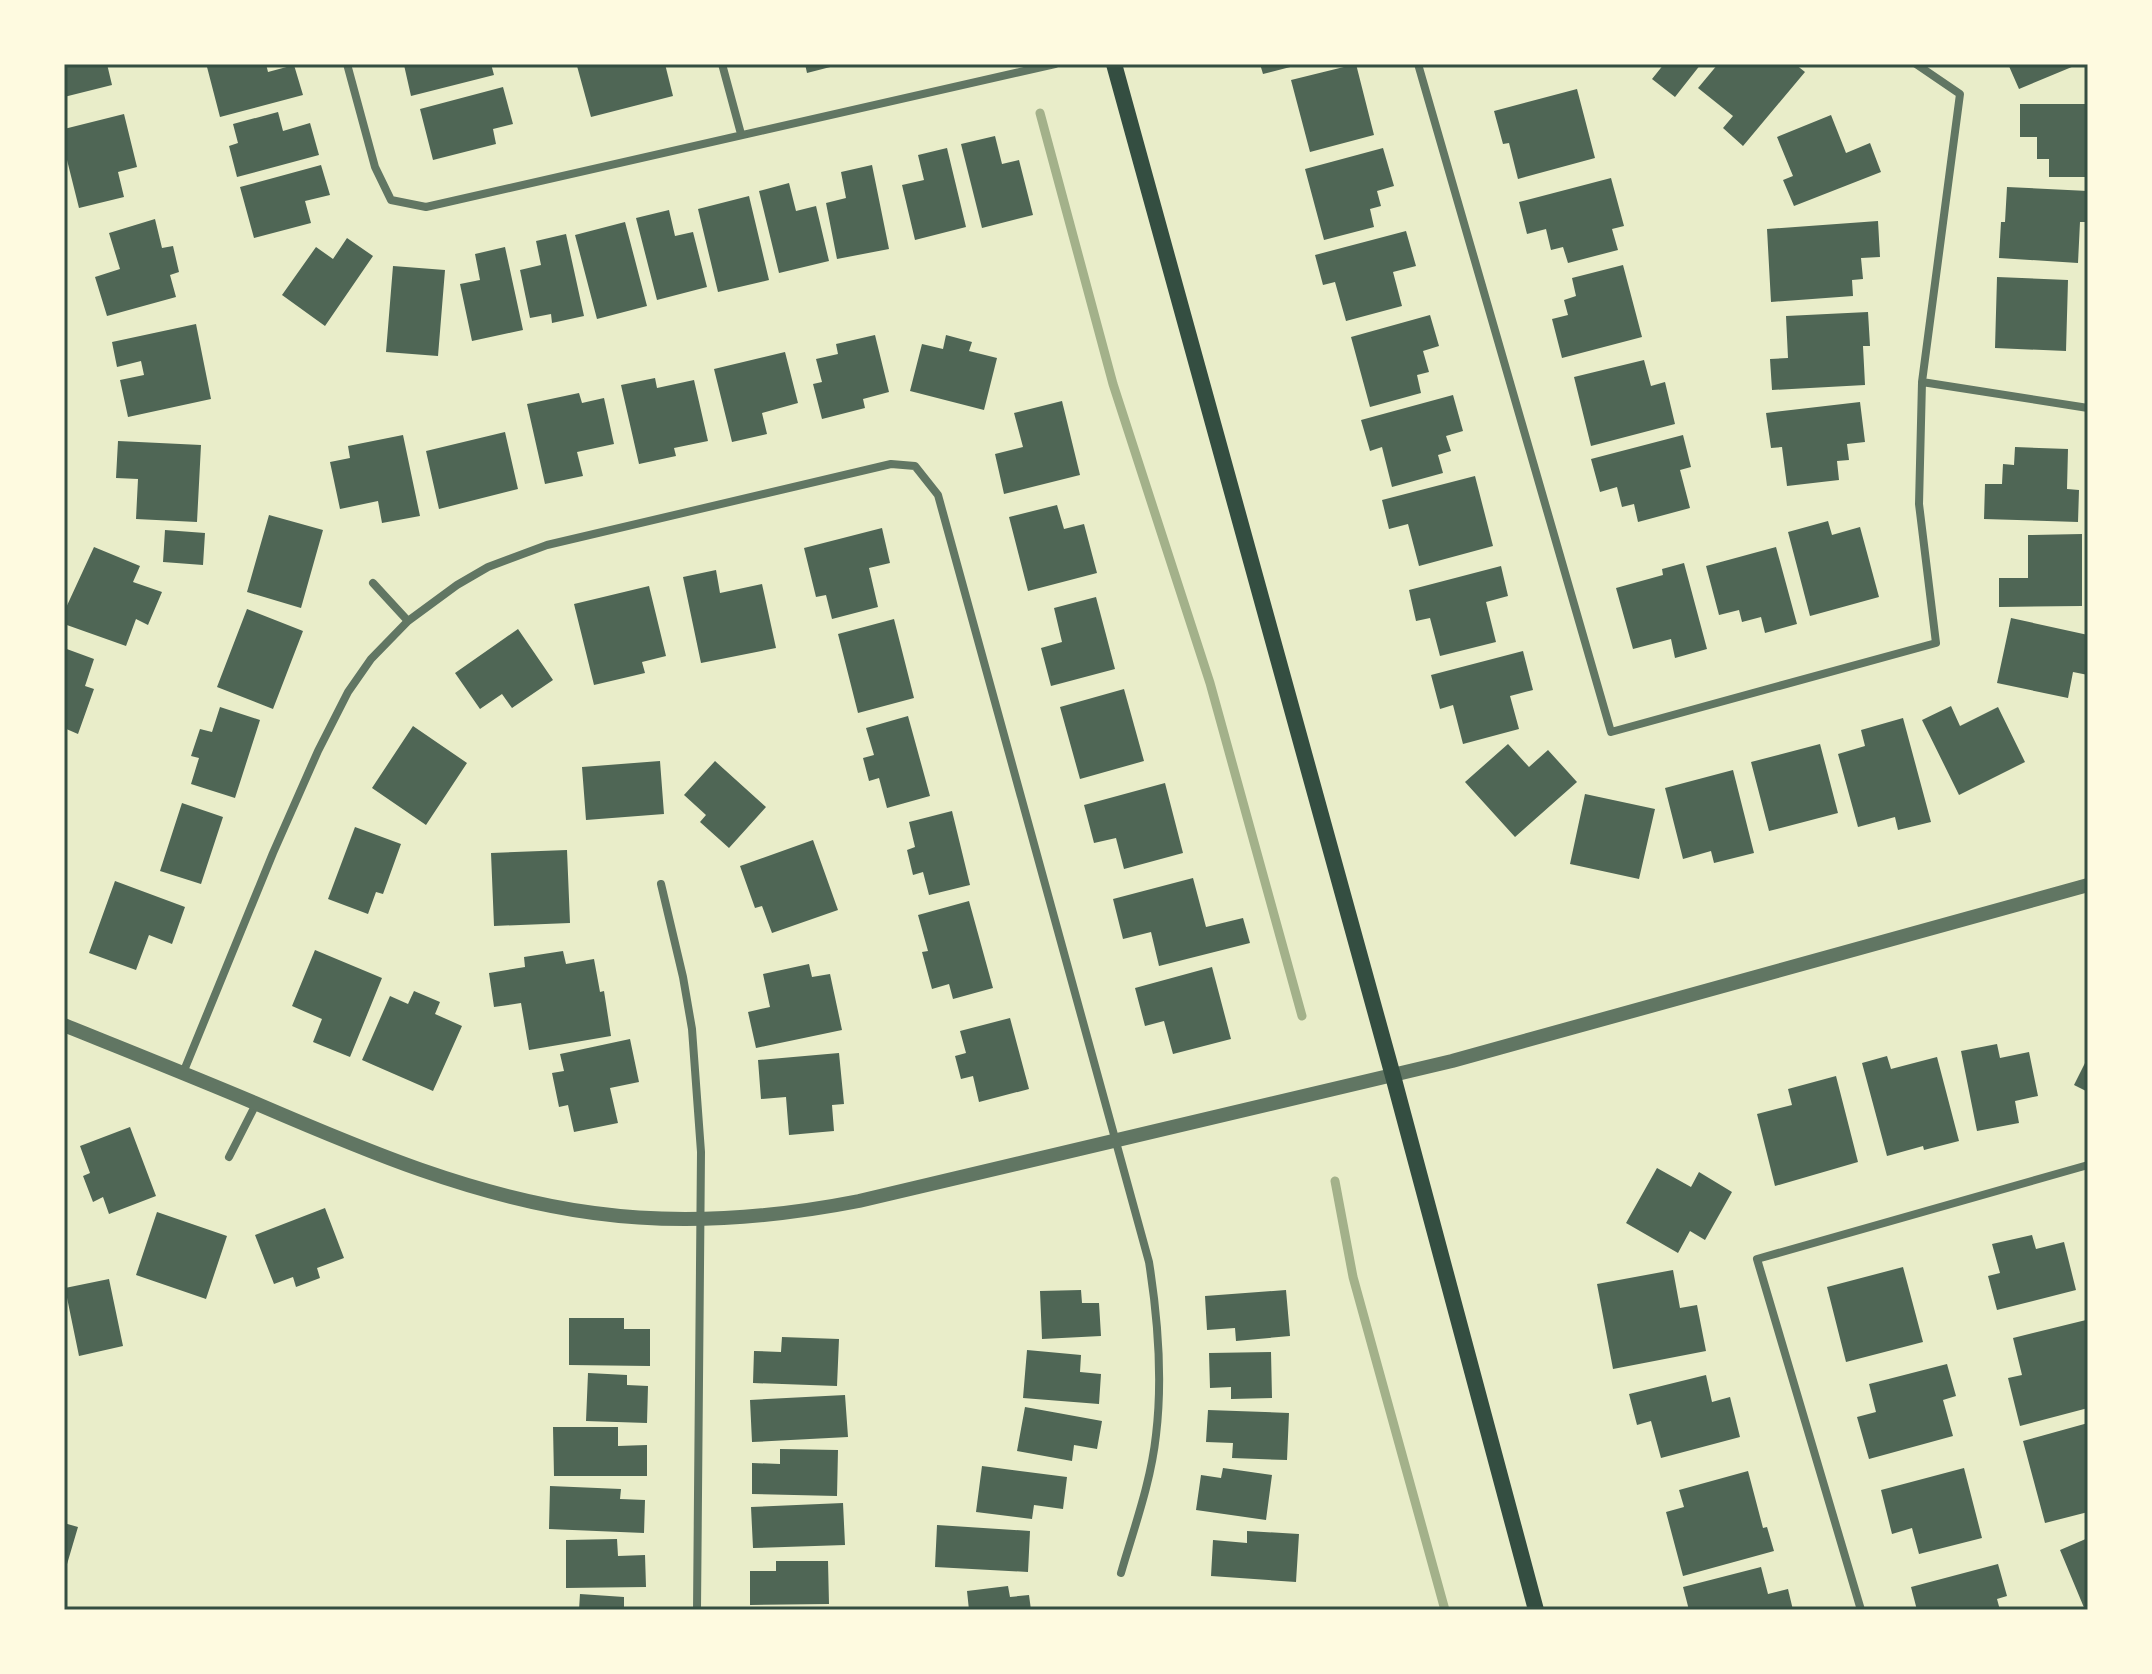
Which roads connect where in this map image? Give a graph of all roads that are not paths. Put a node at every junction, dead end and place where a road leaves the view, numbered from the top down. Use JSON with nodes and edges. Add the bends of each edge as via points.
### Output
{"nodes":[{"id":1,"x":347,"y":64,"type":"edge"},
{"id":2,"x":722,"y":64,"type":"edge"},
{"id":3,"x":1055,"y":64,"type":"edge"},
{"id":4,"x":1114,"y":64,"type":"edge"},
{"id":5,"x":1418,"y":64,"type":"edge"},
{"id":6,"x":1916,"y":64,"type":"edge"},
{"id":7,"x":741,"y":134,"type":"junction"},
{"id":8,"x":1922,"y":382,"type":"junction"},
{"id":9,"x":2088,"y":408,"type":"edge"},
{"id":10,"x":373,"y":583,"type":"dead end"},
{"id":11,"x":408,"y":621,"type":"junction"},
{"id":12,"x":661,"y":884,"type":"dead end"},
{"id":13,"x":2088,"y":885,"type":"edge"},
{"id":14,"x":64,"y":1025,"type":"edge"},
{"id":15,"x":183,"y":1073,"type":"junction"},
{"id":16,"x":1393,"y":1076,"type":"junction"},
{"id":17,"x":256,"y":1104,"type":"junction"},
{"id":18,"x":1117,"y":1141,"type":"junction"},
{"id":19,"x":229,"y":1157,"type":"dead end"},
{"id":20,"x":2088,"y":1165,"type":"edge"},
{"id":21,"x":702,"y":1219,"type":"junction"},
{"id":22,"x":1121,"y":1573,"type":"dead end"},
{"id":23,"x":697,"y":1610,"type":"edge"},
{"id":24,"x":1536,"y":1610,"type":"edge"},
{"id":25,"x":1861,"y":1610,"type":"edge"}],
"edges":[{"from":1,"to":7,"type":"street","via":[[375,167],[391,200],[426,207]]},
{"from":2,"to":7,"type":"street"},
{"from":3,"to":7,"type":"street"},
{"from":4,"to":16,"type":"main road"},
{"from":5,"to":8,"type":"street","via":[[1611,732],[1936,643],[1919,504]]},
{"from":6,"to":8,"type":"street","via":[[1960,94]]},
{"from":8,"to":9,"type":"street"},
{"from":10,"to":11,"type":"street"},
{"from":11,"to":15,"type":"street","via":[[348,692],[318,751]]},
{"from":11,"to":18,"type":"street","via":[[488,567],[547,545],[891,464],[915,466],[938,495]]},
{"from":12,"to":21,"type":"street","via":[[692,1029]]},
{"from":13,"to":16,"type":"street"},
{"from":14,"to":15,"type":"street"},
{"from":15,"to":17,"type":"street"},
{"from":16,"to":18,"type":"street"},
{"from":16,"to":24,"type":"main road"},
{"from":17,"to":19,"type":"street"},
{"from":17,"to":21,"type":"street","via":[[376,1154],[499,1193],[595,1213]]},
{"from":18,"to":21,"type":"street","via":[[814,1210]]},
{"from":18,"to":22,"type":"street","via":[[1149,1262],[1160,1392],[1148,1483]]},
{"from":20,"to":25,"type":"street","via":[[1757,1259]]},
{"from":21,"to":23,"type":"street"}]}
